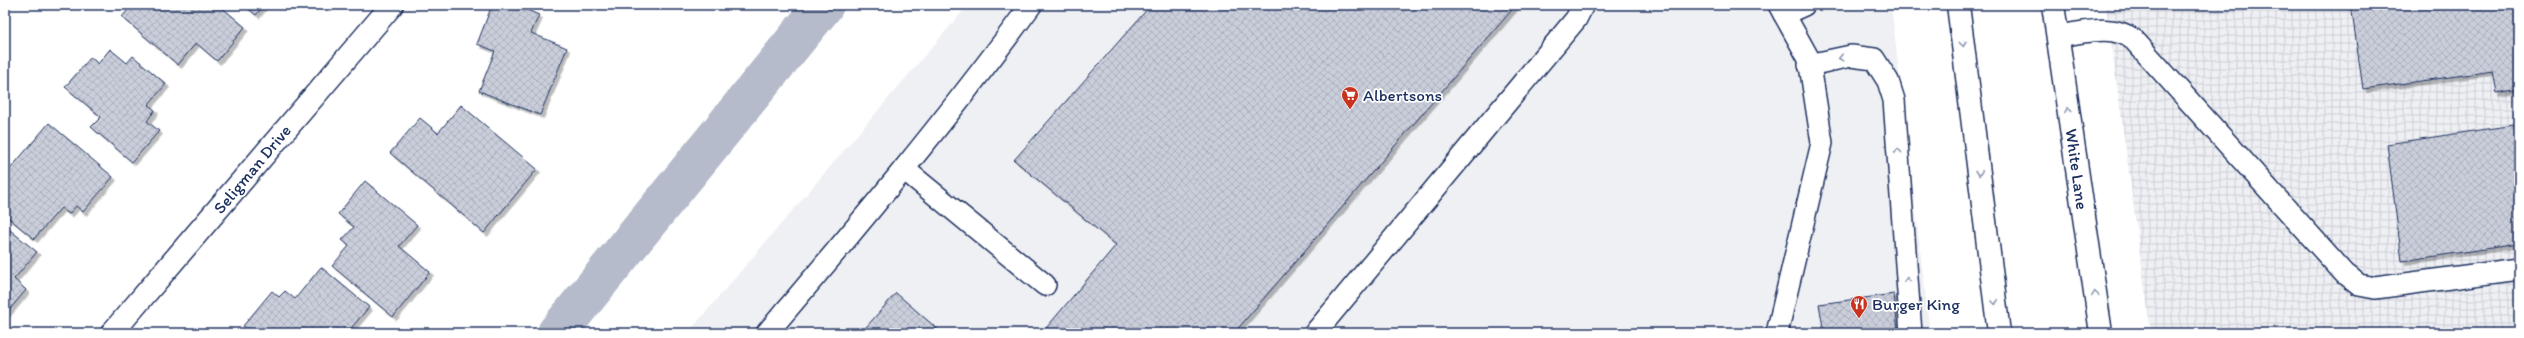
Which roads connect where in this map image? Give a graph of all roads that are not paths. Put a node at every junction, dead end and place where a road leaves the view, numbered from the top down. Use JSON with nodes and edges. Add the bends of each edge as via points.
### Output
{"nodes":[{"id":1,"x":392,"y":5,"type":"edge"},
{"id":2,"x":1031,"y":5,"type":"edge"},
{"id":3,"x":1583,"y":5,"type":"edge"},
{"id":4,"x":1804,"y":5,"type":"edge"},
{"id":5,"x":1958,"y":5,"type":"edge"},
{"id":6,"x":2053,"y":5,"type":"edge"},
{"id":7,"x":1782,"y":10,"type":"edge"},
{"id":8,"x":2058,"y":36,"type":"junction"},
{"id":9,"x":1809,"y":65,"type":"junction"},
{"id":10,"x":904,"y":169,"type":"junction"},
{"id":11,"x":2519,"y":269,"type":"edge"},
{"id":12,"x":1045,"y":285,"type":"dead end"},
{"id":13,"x":112,"y":333,"type":"edge"},
{"id":14,"x":767,"y":333,"type":"edge"},
{"id":15,"x":1315,"y":333,"type":"edge"},
{"id":16,"x":1777,"y":333,"type":"edge"},
{"id":17,"x":1911,"y":333,"type":"edge"},
{"id":18,"x":1999,"y":333,"type":"edge"},
{"id":19,"x":2101,"y":333,"type":"edge"}],
"edges":[{"from":1,"to":13,"type":"main road","name":"Seligman Drive"},
{"from":2,"to":10,"type":"lane"},
{"from":3,"to":15,"type":"lane","via":[[1576,19]]},
{"from":4,"to":7,"type":"lane"},
{"from":5,"to":18,"type":"main road","one_way":true},
{"from":6,"to":8,"type":"main road","name":"White Lane"},
{"from":7,"to":9,"type":"lane","via":[[1809,59]]},
{"from":8,"to":11,"type":"lane","via":[[2112,30],[2125,33],[2345,274],[2359,285],[2375,288]]},
{"from":19,"to":8,"type":"main road","name":"White Lane","one_way":true},
{"from":9,"to":16,"type":"lane","via":[[1822,143]]},
{"from":17,"to":9,"type":"lane","one_way":true,"via":[[1895,114],[1888,81],[1874,59],[1851,56]]},
{"from":10,"to":12,"type":"lane"},
{"from":10,"to":14,"type":"lane"}]}
